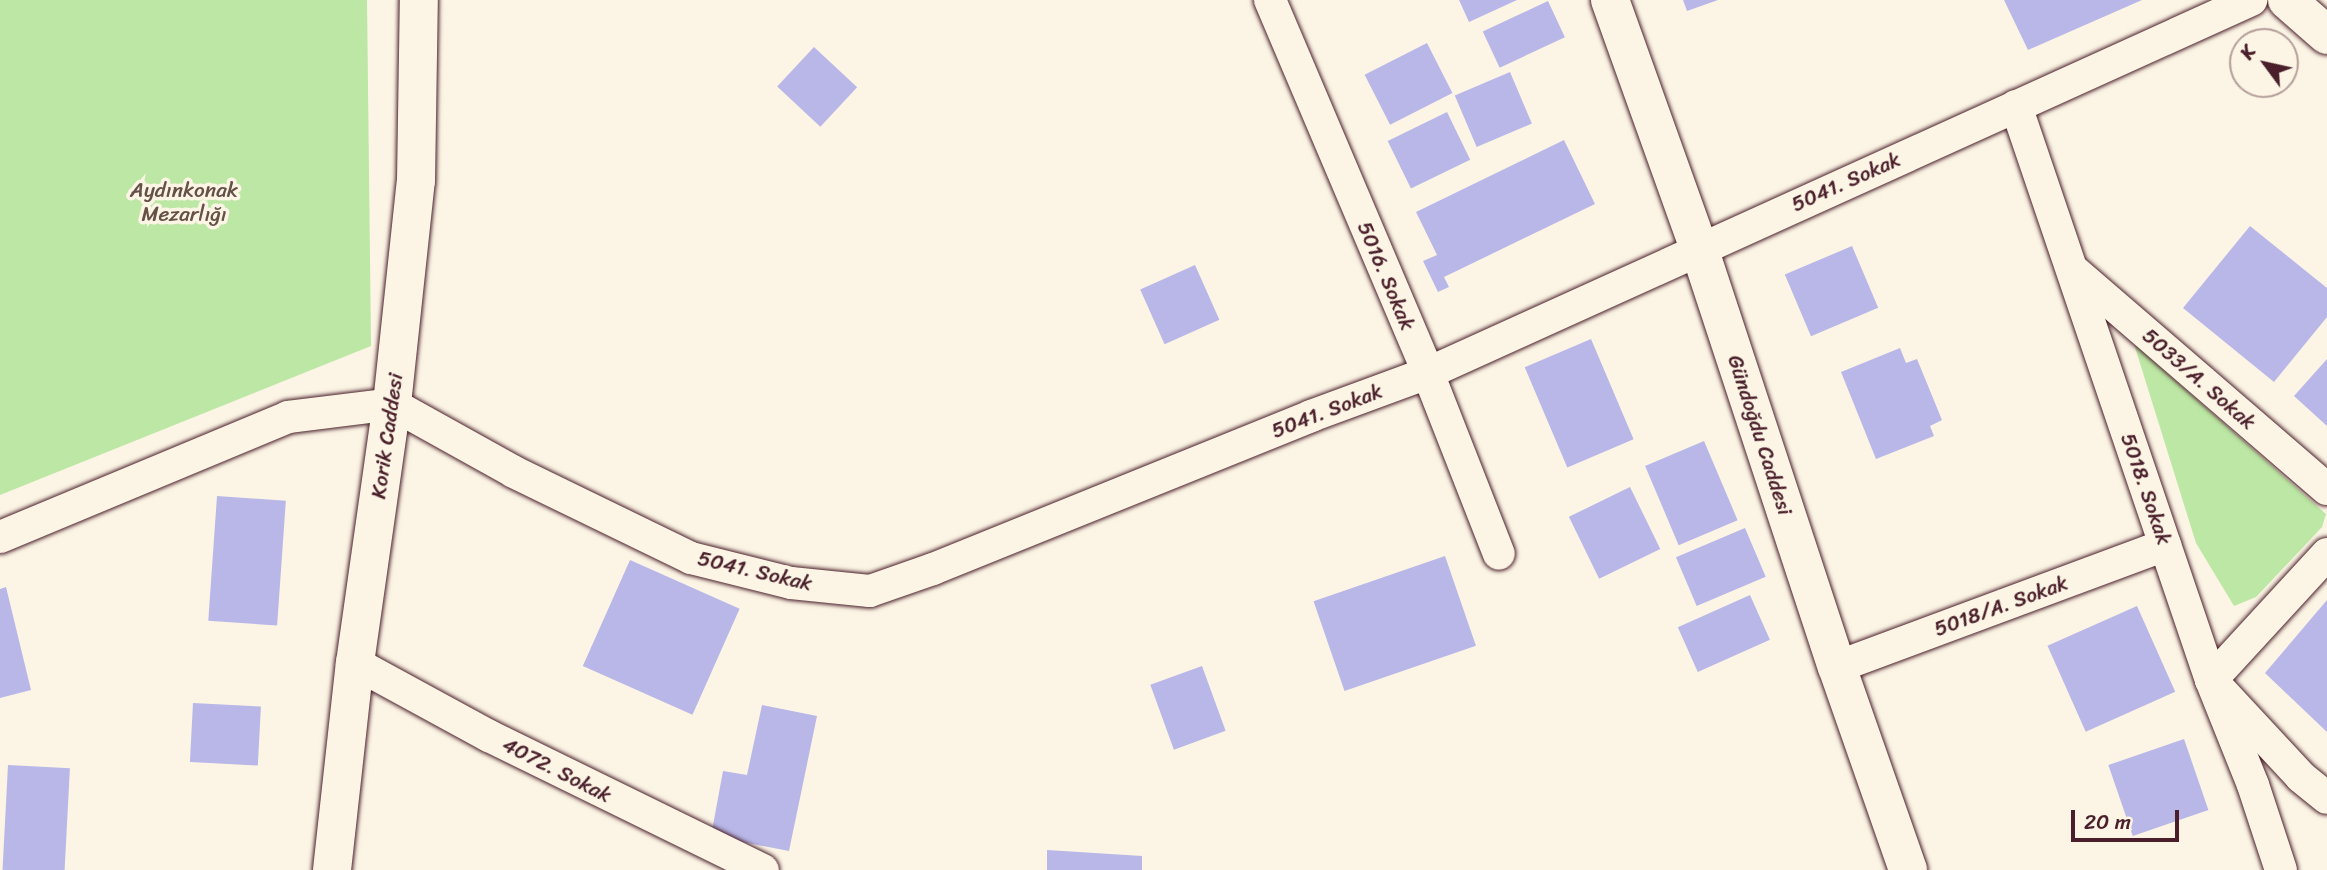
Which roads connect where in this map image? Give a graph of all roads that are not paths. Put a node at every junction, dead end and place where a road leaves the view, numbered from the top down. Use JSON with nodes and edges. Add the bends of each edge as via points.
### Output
{"nodes":[{"id":1,"x":419,"y":0,"type":"edge"},
{"id":2,"x":1270,"y":0,"type":"edge"},
{"id":3,"x":1610,"y":0,"type":"edge"},
{"id":4,"x":2250,"y":0,"type":"edge"},
{"id":5,"x":2287,"y":0,"type":"edge"},
{"id":6,"x":2327,"y":35,"type":"edge"},
{"id":7,"x":2016,"y":106,"type":"junction"},
{"id":8,"x":1699,"y":248,"type":"junction"},
{"id":9,"x":2072,"y":270,"type":"junction"},
{"id":10,"x":1428,"y":373,"type":"junction"},
{"id":11,"x":392,"y":404,"type":"junction"},
{"id":12,"x":2327,"y":489,"type":"edge"},
{"id":13,"x":0,"y":537,"type":"edge"},
{"id":14,"x":2165,"y":545,"type":"junction"},
{"id":15,"x":1499,"y":554,"type":"dead end"},
{"id":16,"x":2327,"y":554,"type":"edge"},
{"id":17,"x":355,"y":663,"type":"junction"},
{"id":18,"x":1837,"y":667,"type":"junction"},
{"id":19,"x":2211,"y":680,"type":"junction"},
{"id":20,"x":2327,"y":798,"type":"edge"},
{"id":21,"x":332,"y":870,"type":"edge"},
{"id":22,"x":763,"y":870,"type":"edge"},
{"id":23,"x":1908,"y":870,"type":"edge"},
{"id":24,"x":2281,"y":870,"type":"edge"}],
"edges":[{"from":1,"to":11,"type":"street","name":"Korik Caddesi","via":[[416,181]]},
{"from":2,"to":10,"type":"street","name":"5016. Sokak"},
{"from":3,"to":8,"type":"street","name":"Gündoğdu Caddesi"},
{"from":4,"to":7,"type":"street","name":"5041. Sokak"},
{"from":5,"to":6,"type":"street"},
{"from":7,"to":8,"type":"street","name":"5041. Sokak"},
{"from":7,"to":9,"type":"street","name":"5018. Sokak"},
{"from":8,"to":10,"type":"street","name":"5041. Sokak"},
{"from":8,"to":18,"type":"street","name":"Gündoğdu Caddesi"},
{"from":9,"to":12,"type":"street","name":"5033/A. Sokak"},
{"from":9,"to":14,"type":"street","name":"5018. Sokak"},
{"from":10,"to":11,"type":"street","name":"5041. Sokak","via":[[870,591],[791,583],[691,558],[514,472]]},
{"from":10,"to":15,"type":"street","name":"5016. Sokak"},
{"from":11,"to":13,"type":"street","via":[[288,417]]},
{"from":11,"to":17,"type":"street","name":"Korik Caddesi"},
{"from":14,"to":18,"type":"street","name":"5018/A. Sokak"},
{"from":14,"to":19,"type":"street","name":"5018. Sokak"},
{"from":16,"to":19,"type":"street"},
{"from":17,"to":21,"type":"street","name":"Korik Caddesi"},
{"from":17,"to":22,"type":"street","name":"4072. Sokak","via":[[489,736]]},
{"from":18,"to":23,"type":"street","name":"Gündoğdu Caddesi"},
{"from":19,"to":20,"type":"street","via":[[2301,777]]},
{"from":19,"to":24,"type":"street","name":"5018. Sokak"}]}
